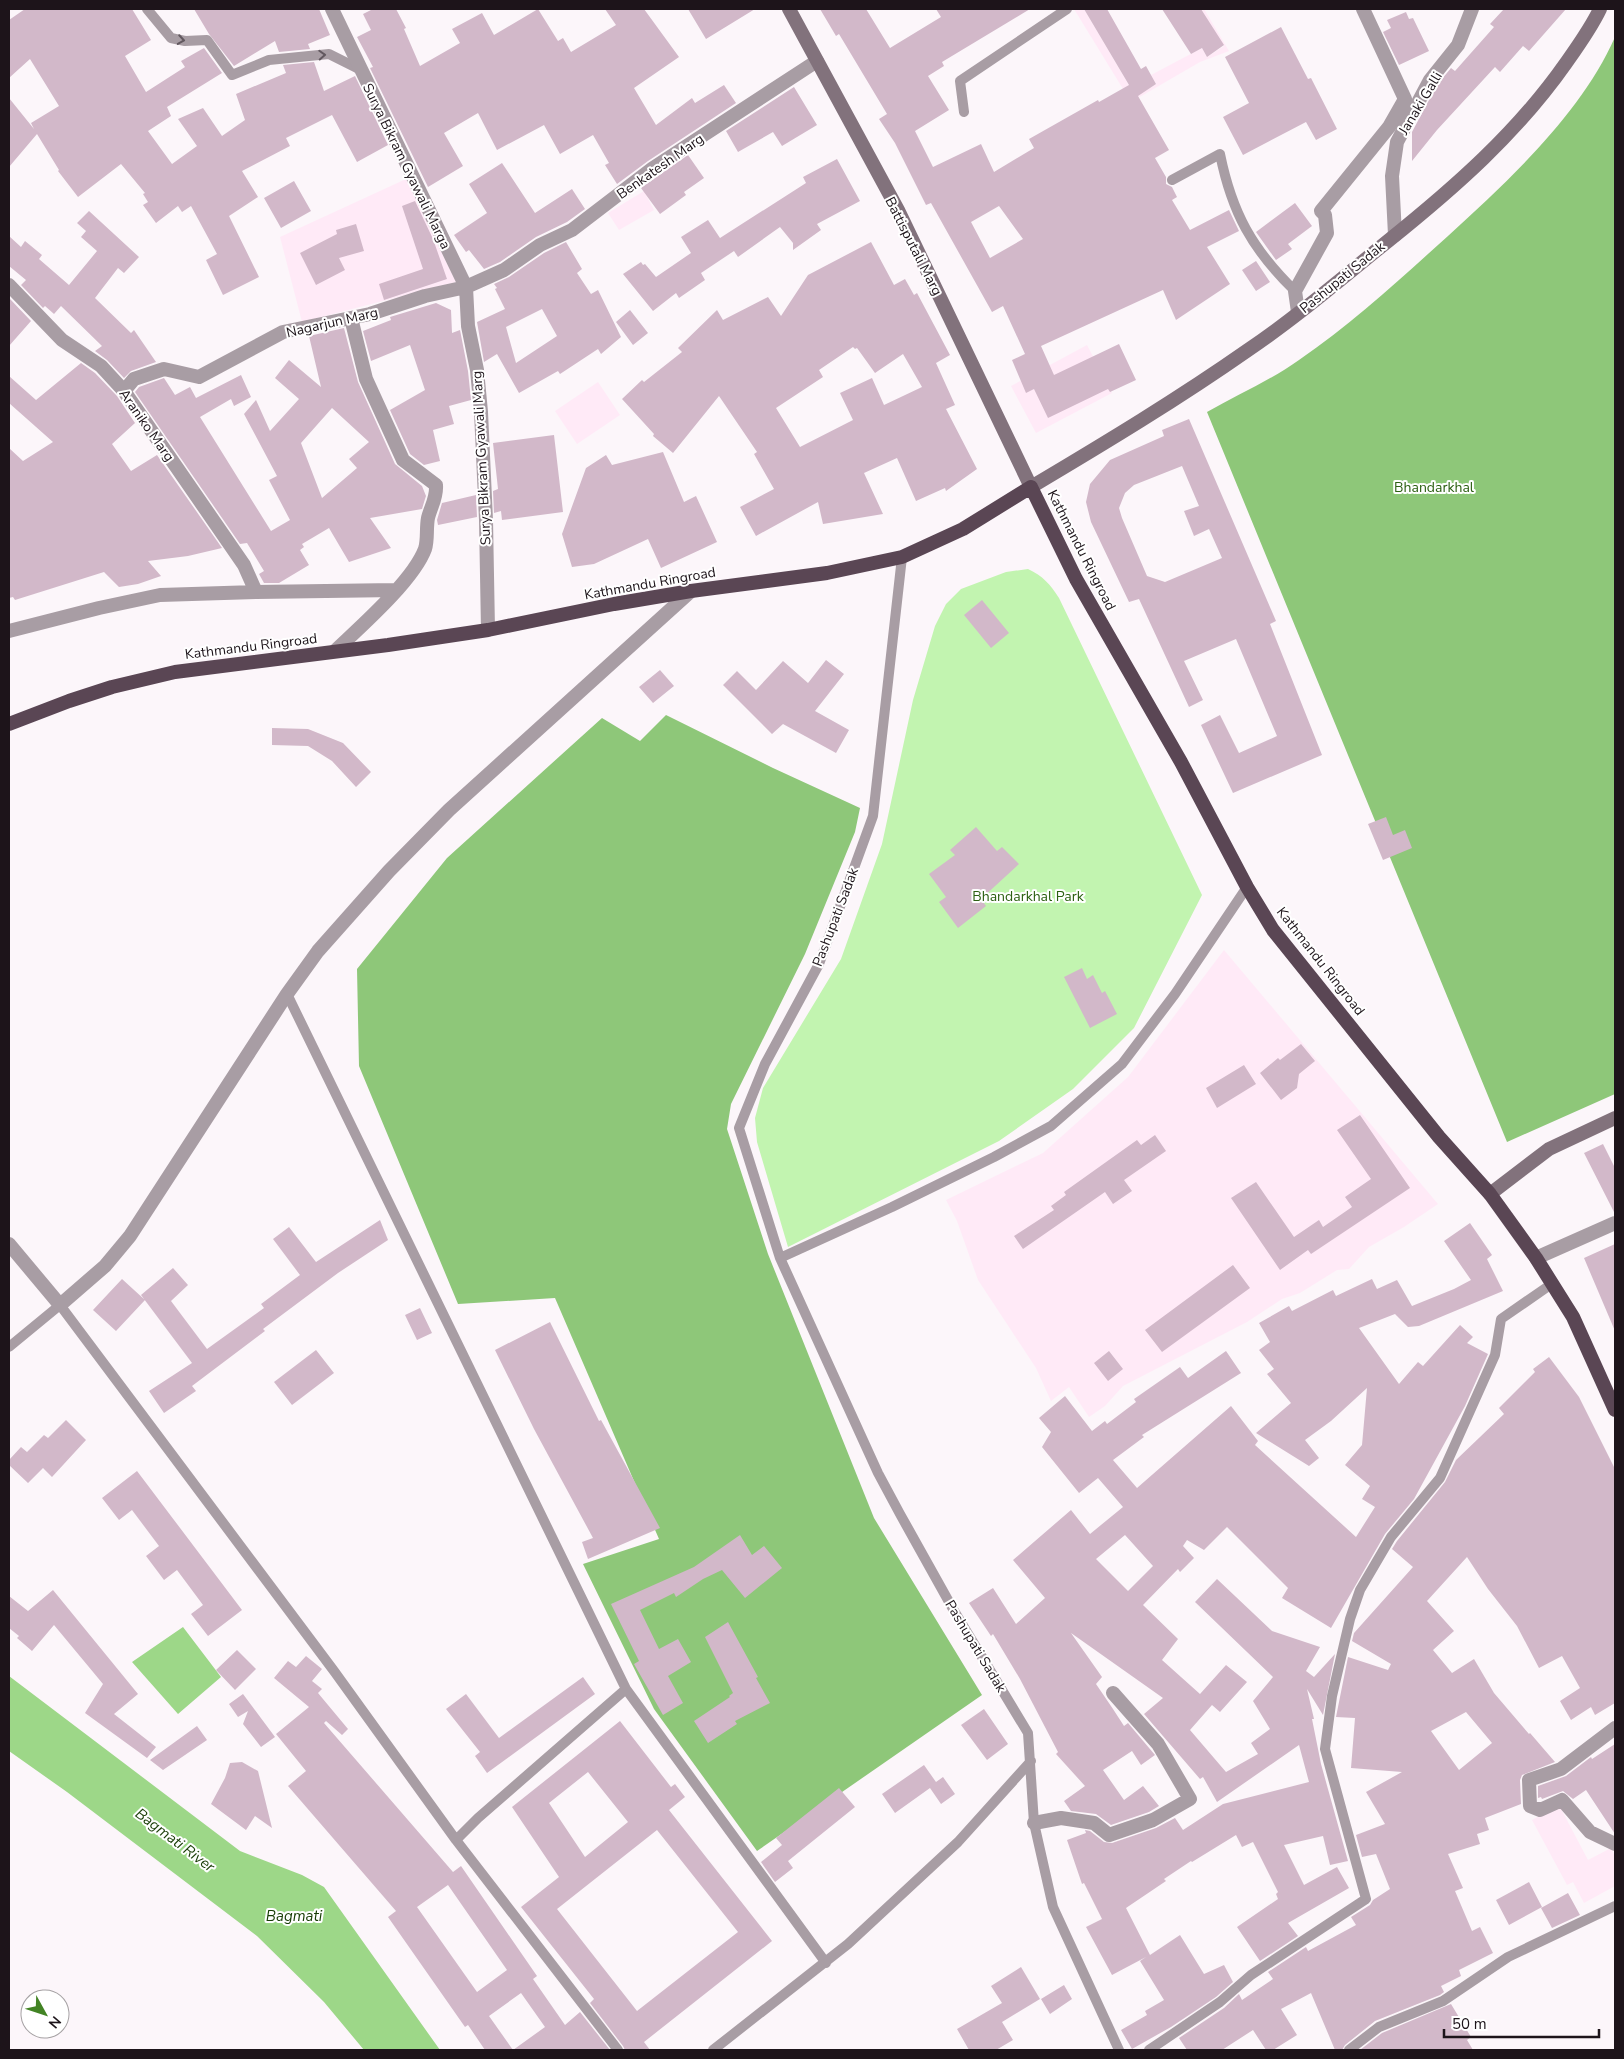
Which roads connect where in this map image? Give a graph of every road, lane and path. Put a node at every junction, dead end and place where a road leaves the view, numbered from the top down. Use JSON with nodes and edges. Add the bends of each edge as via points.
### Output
{"nodes":[{"id":1,"x":147,"y":9,"type":"edge"},
{"id":2,"x":332,"y":9,"type":"edge"},
{"id":3,"x":789,"y":9,"type":"edge"},
{"id":4,"x":1067,"y":9,"type":"edge"},
{"id":5,"x":1362,"y":9,"type":"edge"},
{"id":6,"x":1472,"y":9,"type":"edge"},
{"id":7,"x":1600,"y":9,"type":"edge"},
{"id":8,"x":1073,"y":19,"type":"dead end"},
{"id":9,"x":817,"y":61,"type":"junction"},
{"id":10,"x":361,"y":70,"type":"junction"},
{"id":11,"x":964,"y":112,"type":"dead end"},
{"id":12,"x":1172,"y":180,"type":"dead end"},
{"id":13,"x":1395,"y":235,"type":"junction"},
{"id":14,"x":9,"y":285,"type":"edge"},
{"id":15,"x":466,"y":287,"type":"junction"},
{"id":16,"x":1295,"y":291,"type":"junction"},
{"id":17,"x":1298,"y":312,"type":"junction"},
{"id":18,"x":351,"y":318,"type":"junction"},
{"id":19,"x":124,"y":391,"type":"junction"},
{"id":20,"x":1031,"y":487,"type":"junction"},
{"id":21,"x":902,"y":557,"type":"junction"},
{"id":22,"x":396,"y":590,"type":"junction"},
{"id":23,"x":691,"y":591,"type":"junction"},
{"id":24,"x":256,"y":592,"type":"junction"},
{"id":25,"x":488,"y":630,"type":"junction"},
{"id":26,"x":9,"y":631,"type":"edge"},
{"id":27,"x":335,"y":651,"type":"junction"},
{"id":28,"x":9,"y":724,"type":"edge"},
{"id":29,"x":1247,"y":887,"type":"junction"},
{"id":30,"x":287,"y":994,"type":"junction"},
{"id":31,"x":1615,"y":1118,"type":"edge"},
{"id":32,"x":1490,"y":1194,"type":"junction"},
{"id":33,"x":1615,"y":1222,"type":"edge"},
{"id":34,"x":9,"y":1244,"type":"edge"},
{"id":35,"x":780,"y":1258,"type":"junction"},
{"id":36,"x":1536,"y":1258,"type":"junction"},
{"id":37,"x":1553,"y":1283,"type":"junction"},
{"id":38,"x":60,"y":1305,"type":"junction"},
{"id":39,"x":9,"y":1347,"type":"edge"},
{"id":40,"x":1615,"y":1410,"type":"edge"},
{"id":41,"x":626,"y":1689,"type":"junction"},
{"id":42,"x":1114,"y":1693,"type":"dead end"},
{"id":43,"x":1615,"y":1728,"type":"edge"},
{"id":44,"x":1031,"y":1761,"type":"junction"},
{"id":45,"x":1034,"y":1823,"type":"junction"},
{"id":46,"x":456,"y":1840,"type":"junction"},
{"id":47,"x":1615,"y":1844,"type":"edge"},
{"id":48,"x":1615,"y":1906,"type":"edge"},
{"id":49,"x":826,"y":1963,"type":"junction"},
{"id":50,"x":618,"y":2050,"type":"edge"},
{"id":51,"x":713,"y":2050,"type":"edge"},
{"id":52,"x":1119,"y":2050,"type":"edge"},
{"id":53,"x":1149,"y":2050,"type":"edge"},
{"id":54,"x":1349,"y":2050,"type":"edge"}],
"edges":[{"from":1,"to":10,"type":"lane","one_way":true,"via":[[171,38],[185,42],[207,40],[232,76],[269,60],[329,54]]},
{"from":2,"to":10,"type":"street","name":"Surya Bikram Gyawali Marga"},
{"from":3,"to":9,"type":"main road","name":"Battisputali Marg"},
{"from":4,"to":8,"type":"lane"},
{"from":4,"to":11,"type":"lane","via":[[960,81]]},
{"from":5,"to":16,"type":"street","via":[[1405,99],[1389,127],[1321,211],[1327,234]]},
{"from":6,"to":13,"type":"street","name":"Janaki Galli","via":[[1458,45],[1430,80],[1397,142],[1392,176]]},
{"from":7,"to":13,"type":"main road","name":"Pashupati Sadak","via":[[1554,80],[1516,127]]},
{"from":9,"to":15,"type":"street","name":"Benkatesh Marg","via":[[653,168],[572,230],[540,245],[504,270]]},
{"from":9,"to":20,"type":"main road","name":"Battisputali Marg","via":[[898,210]]},
{"from":10,"to":15,"type":"street","name":"Surya Bikram Gyawali Marga"},
{"from":12,"to":16,"type":"lane","via":[[1220,154],[1226,182],[1244,228],[1271,267]]},
{"from":13,"to":17,"type":"main road","name":"Pashupati Sadak"},
{"from":14,"to":19,"type":"street","name":"Araniko Marg","via":[[62,340],[102,366]]},
{"from":15,"to":18,"type":"street","name":"Nagarjun Marg"},
{"from":15,"to":25,"type":"street","name":"Surya Bikram Gyawali Marg","via":[[468,326],[478,370],[481,412]]},
{"from":16,"to":17,"type":"street"},
{"from":17,"to":20,"type":"main road","name":"Pashupati Sadak","via":[[1250,349]]},
{"from":18,"to":19,"type":"street","name":"Nagarjun Marg","via":[[283,332],[199,377],[164,370],[134,379]]},
{"from":18,"to":22,"type":"street","via":[[366,379],[403,460],[436,485],[425,549]]},
{"from":19,"to":24,"type":"street","name":"Araniko Marg","via":[[244,565]]},
{"from":20,"to":21,"type":"highway","name":"Kathmandu Ringroad","via":[[963,529]]},
{"from":20,"to":29,"type":"highway","name":"Kathmandu Ringroad","via":[[1076,579],[1181,762]]},
{"from":21,"to":23,"type":"highway","name":"Kathmandu Ringroad","via":[[827,573]]},
{"from":21,"to":35,"type":"lane","name":"Pashupati Sadak","via":[[872,816],[819,964],[765,1064],[739,1128]]},
{"from":22,"to":24,"type":"street"},
{"from":22,"to":27,"type":"street"},
{"from":23,"to":25,"type":"highway","name":"Kathmandu Ringroad"},
{"from":23,"to":30,"type":"street","via":[[449,810],[318,951]]},
{"from":24,"to":26,"type":"street","via":[[160,595]]},
{"from":25,"to":27,"type":"highway","name":"Kathmandu Ringroad"},
{"from":27,"to":28,"type":"highway","name":"Kathmandu Ringroad","via":[[175,672],[104,690]]},
{"from":29,"to":32,"type":"highway","name":"Kathmandu Ringroad","via":[[1273,930],[1439,1138]]},
{"from":29,"to":35,"type":"lane","via":[[1175,994],[1122,1064],[1051,1126],[892,1207]]},
{"from":30,"to":38,"type":"street","via":[[130,1236],[104,1266]]},
{"from":30,"to":41,"type":"lane"},
{"from":31,"to":32,"type":"main road","via":[[1549,1149]]},
{"from":32,"to":36,"type":"highway","name":"Kathmandu Ringroad"},
{"from":33,"to":36,"type":"street"},
{"from":34,"to":38,"type":"street"},
{"from":35,"to":44,"type":"lane","name":"Pashupati Sadak","via":[[900,1514],[1028,1733]]},
{"from":36,"to":37,"type":"highway","name":"Kathmandu Ringroad"},
{"from":37,"to":40,"type":"highway","name":"Kathmandu Ringroad","via":[[1573,1317]]},
{"from":37,"to":53,"type":"lane","via":[[1501,1319],[1495,1356],[1440,1478],[1378,1557],[1360,1590],[1350,1619],[1332,1696],[1325,1749],[1366,1899],[1251,1975],[1220,2002]]},
{"from":38,"to":39,"type":"lane"},
{"from":38,"to":46,"type":"lane"},
{"from":41,"to":46,"type":"lane"},
{"from":41,"to":49,"type":"lane"},
{"from":42,"to":45,"type":"street","via":[[1158,1744],[1190,1799],[1153,1820],[1109,1835],[1094,1823],[1061,1818]]},
{"from":43,"to":47,"type":"street","via":[[1561,1769],[1529,1780],[1530,1806],[1540,1810],[1562,1800],[1590,1832]]},
{"from":44,"to":45,"type":"lane","name":"Pashupati Sadak"},
{"from":44,"to":49,"type":"lane","via":[[958,1842]]},
{"from":45,"to":52,"type":"lane","name":"Pashupati Sadak","via":[[1053,1907]]},
{"from":46,"to":50,"type":"lane"},
{"from":48,"to":54,"type":"lane","via":[[1508,1957],[1444,2001],[1379,2027]]},
{"from":49,"to":51,"type":"lane"}]}
